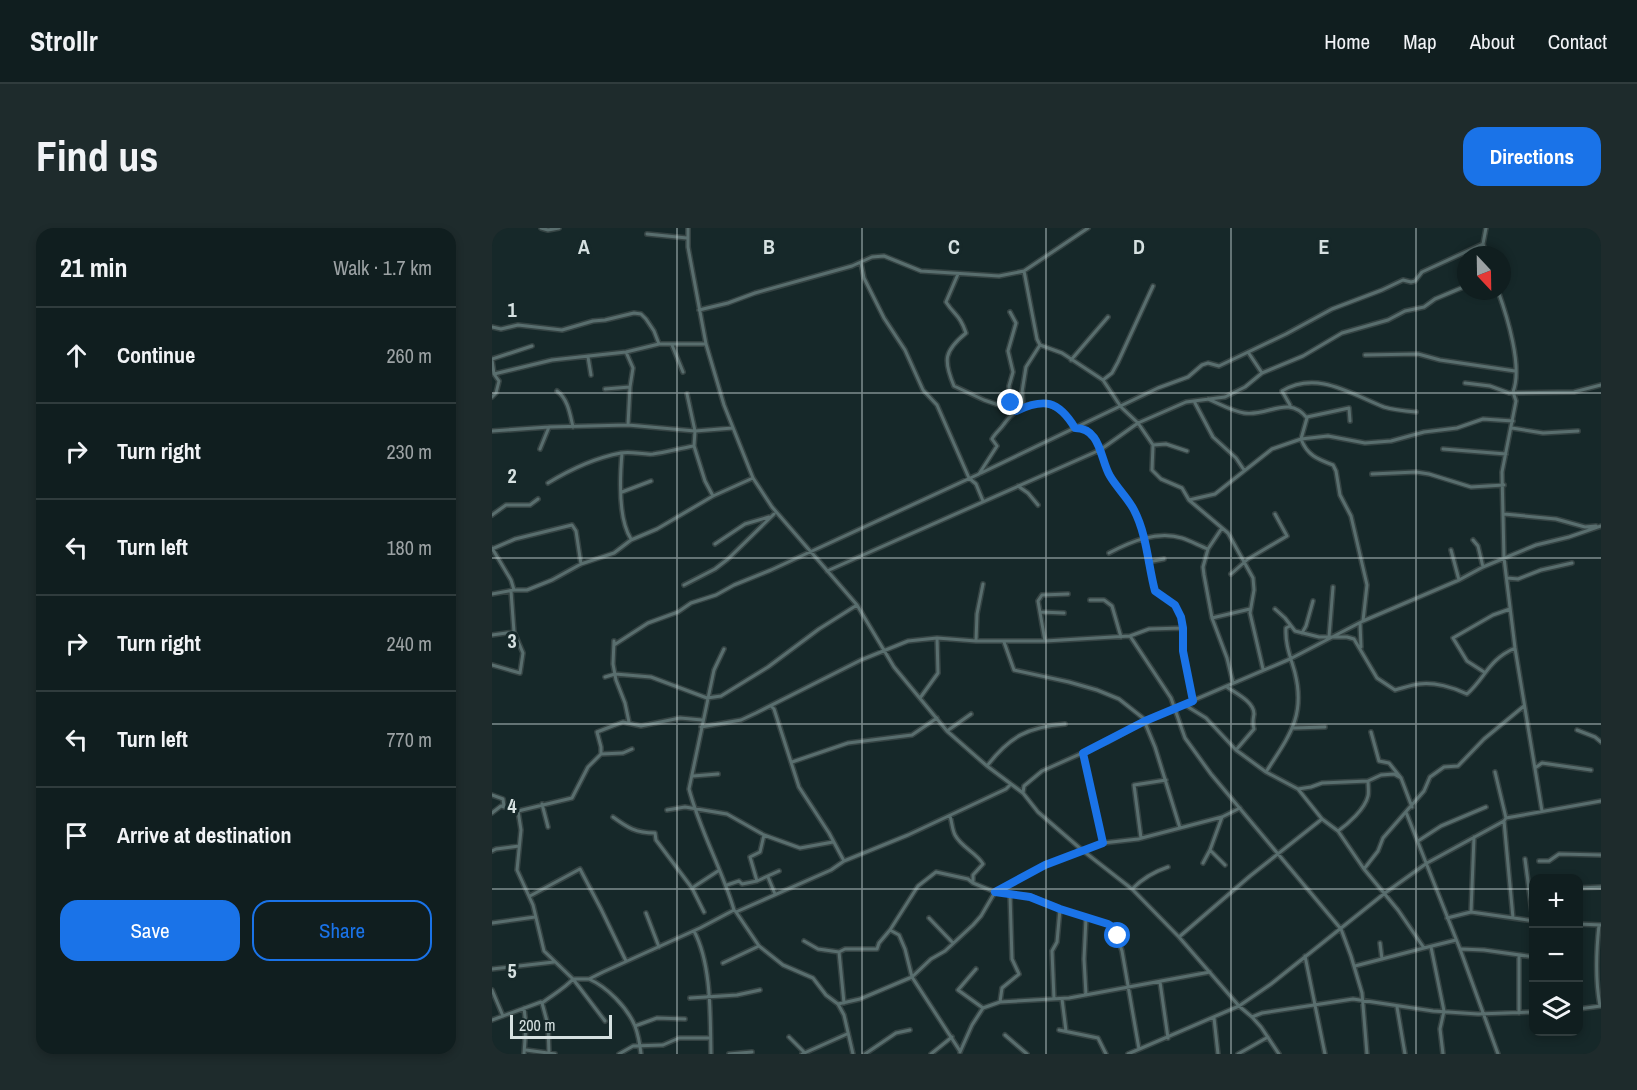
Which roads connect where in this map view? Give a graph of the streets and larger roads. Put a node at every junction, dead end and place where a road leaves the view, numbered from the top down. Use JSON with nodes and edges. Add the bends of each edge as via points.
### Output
{"nodes":[{"id":1,"x":541,"y":228,"type":"edge"},
{"id":2,"x":559,"y":228,"type":"edge"},
{"id":3,"x":688,"y":228,"type":"edge"},
{"id":4,"x":1088,"y":228,"type":"edge"},
{"id":5,"x":1486,"y":228,"type":"edge"},
{"id":6,"x":647,"y":234,"type":"dead end"},
{"id":7,"x":687,"y":238,"type":"junction"},
{"id":8,"x":1483,"y":244,"type":"joint"},
{"id":9,"x":861,"y":262,"type":"junction"},
{"id":10,"x":1024,"y":271,"type":"junction"},
{"id":11,"x":958,"y":274,"type":"junction"},
{"id":12,"x":1153,"y":286,"type":"dead end"},
{"id":13,"x":1457,"y":289,"type":"edge"},
{"id":14,"x":1499,"y":300,"type":"edge"},
{"id":15,"x":699,"y":310,"type":"junction"},
{"id":16,"x":1010,"y":312,"type":"dead end"},
{"id":17,"x":1108,"y":317,"type":"dead end"},
{"id":18,"x":492,"y":327,"type":"edge"},
{"id":19,"x":659,"y":344,"type":"junction"},
{"id":20,"x":706,"y":344,"type":"junction"},
{"id":21,"x":672,"y":345,"type":"junction"},
{"id":22,"x":1040,"y":345,"type":"junction"},
{"id":23,"x":532,"y":346,"type":"dead end"},
{"id":24,"x":626,"y":352,"type":"junction"},
{"id":25,"x":1248,"y":352,"type":"junction"},
{"id":26,"x":1365,"y":355,"type":"dead end"},
{"id":27,"x":588,"y":356,"type":"junction"},
{"id":28,"x":492,"y":359,"type":"edge"},
{"id":29,"x":1071,"y":360,"type":"junction"},
{"id":30,"x":1515,"y":371,"type":"junction"},
{"id":31,"x":683,"y":372,"type":"dead end"},
{"id":32,"x":1262,"y":373,"type":"junction"},
{"id":33,"x":494,"y":374,"type":"junction"},
{"id":34,"x":591,"y":375,"type":"dead end"},
{"id":35,"x":1103,"y":380,"type":"junction"},
{"id":36,"x":1465,"y":383,"type":"dead end"},
{"id":37,"x":1601,"y":385,"type":"edge"},
{"id":38,"x":630,"y":387,"type":"junction"},
{"id":39,"x":605,"y":389,"type":"dead end"},
{"id":40,"x":557,"y":392,"type":"dead end"},
{"id":41,"x":1513,"y":392,"type":"junction"},
{"id":42,"x":687,"y":394,"type":"dead end"},
{"id":43,"x":492,"y":398,"type":"edge"},
{"id":44,"x":1207,"y":399,"type":"junction"},
{"id":45,"x":1195,"y":402,"type":"junction"},
{"id":46,"x":1291,"y":406,"type":"junction"},
{"id":47,"x":1120,"y":407,"type":"junction"},
{"id":48,"x":1011,"y":409,"type":"junction"},
{"id":49,"x":1016,"y":411,"type":"junction"},
{"id":50,"x":1416,"y":412,"type":"dead end"},
{"id":51,"x":1307,"y":417,"type":"junction"},
{"id":52,"x":1350,"y":421,"type":"dead end"},
{"id":53,"x":1513,"y":421,"type":"junction"},
{"id":54,"x":1138,"y":423,"type":"junction"},
{"id":55,"x":628,"y":425,"type":"junction"},
{"id":56,"x":549,"y":427,"type":"junction"},
{"id":57,"x":573,"y":427,"type":"junction"},
{"id":58,"x":733,"y":428,"type":"junction"},
{"id":59,"x":1075,"y":428,"type":"junction"},
{"id":60,"x":1512,"y":428,"type":"junction"},
{"id":61,"x":492,"y":431,"type":"edge"},
{"id":62,"x":695,"y":431,"type":"junction"},
{"id":63,"x":1578,"y":431,"type":"dead end"},
{"id":64,"x":1300,"y":439,"type":"junction"},
{"id":65,"x":1154,"y":445,"type":"junction"},
{"id":66,"x":694,"y":446,"type":"junction"},
{"id":67,"x":540,"y":449,"type":"dead end"},
{"id":68,"x":1443,"y":449,"type":"dead end"},
{"id":69,"x":1100,"y":450,"type":"junction"},
{"id":70,"x":1187,"y":451,"type":"dead end"},
{"id":71,"x":622,"y":453,"type":"junction"},
{"id":72,"x":1506,"y":454,"type":"junction"},
{"id":73,"x":1244,"y":470,"type":"junction"},
{"id":74,"x":979,"y":474,"type":"junction"},
{"id":75,"x":1372,"y":474,"type":"dead end"},
{"id":76,"x":753,"y":478,"type":"junction"},
{"id":77,"x":969,"y":478,"type":"junction"},
{"id":78,"x":651,"y":481,"type":"dead end"},
{"id":79,"x":548,"y":483,"type":"dead end"},
{"id":80,"x":1504,"y":485,"type":"junction"},
{"id":81,"x":1018,"y":486,"type":"junction"},
{"id":82,"x":621,"y":493,"type":"junction"},
{"id":83,"x":714,"y":496,"type":"junction"},
{"id":84,"x":538,"y":499,"type":"dead end"},
{"id":85,"x":1189,"y":500,"type":"junction"},
{"id":86,"x":983,"y":501,"type":"junction"},
{"id":87,"x":1038,"y":505,"type":"dead end"},
{"id":88,"x":772,"y":507,"type":"junction"},
{"id":89,"x":1275,"y":514,"type":"dead end"},
{"id":90,"x":1504,"y":514,"type":"junction"},
{"id":91,"x":492,"y":515,"type":"edge"},
{"id":92,"x":772,"y":516,"type":"junction"},
{"id":93,"x":782,"y":520,"type":"junction"},
{"id":94,"x":1601,"y":526,"type":"edge"},
{"id":95,"x":1222,"y":528,"type":"junction"},
{"id":96,"x":1143,"y":538,"type":"junction"},
{"id":97,"x":631,"y":540,"type":"junction"},
{"id":98,"x":1473,"y":540,"type":"dead end"},
{"id":99,"x":715,"y":544,"type":"dead end"},
{"id":100,"x":492,"y":548,"type":"edge"},
{"id":101,"x":1209,"y":549,"type":"junction"},
{"id":102,"x":1451,"y":550,"type":"dead end"},
{"id":103,"x":808,"y":551,"type":"junction"},
{"id":104,"x":1109,"y":554,"type":"dead end"},
{"id":105,"x":1504,"y":558,"type":"junction"},
{"id":106,"x":1164,"y":559,"type":"dead end"},
{"id":107,"x":1148,"y":562,"type":"junction"},
{"id":108,"x":1243,"y":562,"type":"junction"},
{"id":109,"x":1572,"y":563,"type":"dead end"},
{"id":110,"x":581,"y":564,"type":"junction"},
{"id":111,"x":1483,"y":567,"type":"junction"},
{"id":112,"x":827,"y":571,"type":"junction"},
{"id":113,"x":1231,"y":573,"type":"dead end"},
{"id":114,"x":1507,"y":578,"type":"junction"},
{"id":115,"x":1459,"y":580,"type":"junction"},
{"id":116,"x":983,"y":584,"type":"dead end"},
{"id":117,"x":684,"y":585,"type":"dead end"},
{"id":118,"x":1333,"y":587,"type":"dead end"},
{"id":119,"x":513,"y":591,"type":"junction"},
{"id":120,"x":492,"y":594,"type":"edge"},
{"id":121,"x":1068,"y":594,"type":"dead end"},
{"id":122,"x":1090,"y":600,"type":"dead end"},
{"id":123,"x":1313,"y":601,"type":"dead end"},
{"id":124,"x":857,"y":605,"type":"junction"},
{"id":125,"x":1250,"y":609,"type":"junction"},
{"id":126,"x":1275,"y":609,"type":"dead end"},
{"id":127,"x":1510,"y":609,"type":"junction"},
{"id":128,"x":1041,"y":612,"type":"junction"},
{"id":129,"x":1064,"y":613,"type":"dead end"},
{"id":130,"x":1212,"y":618,"type":"junction"},
{"id":131,"x":1362,"y":622,"type":"junction"},
{"id":132,"x":1290,"y":626,"type":"junction"},
{"id":133,"x":1183,"y":628,"type":"junction"},
{"id":134,"x":514,"y":632,"type":"junction"},
{"id":135,"x":1302,"y":633,"type":"junction"},
{"id":136,"x":492,"y":634,"type":"edge"},
{"id":137,"x":1130,"y":636,"type":"junction"},
{"id":138,"x":1121,"y":637,"type":"junction"},
{"id":139,"x":937,"y":638,"type":"junction"},
{"id":140,"x":1329,"y":638,"type":"junction"},
{"id":141,"x":976,"y":641,"type":"junction"},
{"id":142,"x":1045,"y":641,"type":"junction"},
{"id":143,"x":1004,"y":642,"type":"junction"},
{"id":144,"x":1515,"y":648,"type":"junction"},
{"id":145,"x":724,"y":649,"type":"dead end"},
{"id":146,"x":885,"y":649,"type":"junction"},
{"id":147,"x":1361,"y":649,"type":"junction"},
{"id":148,"x":1290,"y":659,"type":"junction"},
{"id":149,"x":492,"y":665,"type":"edge"},
{"id":150,"x":1263,"y":669,"type":"junction"},
{"id":151,"x":1484,"y":672,"type":"junction"},
{"id":152,"x":615,"y":674,"type":"junction"},
{"id":153,"x":605,"y":677,"type":"dead end"},
{"id":154,"x":1233,"y":683,"type":"junction"},
{"id":155,"x":1227,"y":687,"type":"junction"},
{"id":156,"x":707,"y":698,"type":"junction"},
{"id":157,"x":920,"y":698,"type":"junction"},
{"id":158,"x":1193,"y":701,"type":"junction"},
{"id":159,"x":1185,"y":705,"type":"junction"},
{"id":160,"x":771,"y":706,"type":"junction"},
{"id":161,"x":1524,"y":706,"type":"junction"},
{"id":162,"x":1175,"y":709,"type":"junction"},
{"id":163,"x":971,"y":714,"type":"dead end"},
{"id":164,"x":937,"y":718,"type":"junction"},
{"id":165,"x":702,"y":720,"type":"junction"},
{"id":166,"x":1145,"y":721,"type":"junction"},
{"id":167,"x":629,"y":722,"type":"junction"},
{"id":168,"x":1065,"y":724,"type":"dead end"},
{"id":169,"x":701,"y":727,"type":"junction"},
{"id":170,"x":1293,"y":727,"type":"junction"},
{"id":171,"x":1325,"y":727,"type":"dead end"},
{"id":172,"x":1577,"y":730,"type":"dead end"},
{"id":173,"x":947,"y":731,"type":"junction"},
{"id":174,"x":1371,"y":732,"type":"dead end"},
{"id":175,"x":1601,"y":742,"type":"edge"},
{"id":176,"x":632,"y":748,"type":"dead end"},
{"id":177,"x":1236,"y":750,"type":"junction"},
{"id":178,"x":1083,"y":753,"type":"junction"},
{"id":179,"x":601,"y":754,"type":"junction"},
{"id":180,"x":792,"y":762,"type":"junction"},
{"id":181,"x":987,"y":766,"type":"junction"},
{"id":182,"x":1535,"y":768,"type":"junction"},
{"id":183,"x":1591,"y":770,"type":"dead end"},
{"id":184,"x":1266,"y":772,"type":"junction"},
{"id":185,"x":1495,"y":772,"type":"dead end"},
{"id":186,"x":718,"y":774,"type":"dead end"},
{"id":187,"x":692,"y":776,"type":"junction"},
{"id":188,"x":1401,"y":778,"type":"junction"},
{"id":189,"x":1166,"y":780,"type":"junction"},
{"id":190,"x":1368,"y":781,"type":"junction"},
{"id":191,"x":1011,"y":784,"type":"junction"},
{"id":192,"x":1298,"y":789,"type":"junction"},
{"id":193,"x":1023,"y":793,"type":"junction"},
{"id":194,"x":492,"y":795,"type":"edge"},
{"id":195,"x":1601,"y":801,"type":"edge"},
{"id":196,"x":542,"y":804,"type":"junction"},
{"id":197,"x":504,"y":806,"type":"junction"},
{"id":198,"x":1412,"y":807,"type":"junction"},
{"id":199,"x":1486,"y":807,"type":"dead end"},
{"id":200,"x":1240,"y":808,"type":"junction"},
{"id":201,"x":694,"y":809,"type":"junction"},
{"id":202,"x":666,"y":810,"type":"dead end"},
{"id":203,"x":1542,"y":811,"type":"junction"},
{"id":204,"x":518,"y":812,"type":"junction"},
{"id":205,"x":1406,"y":812,"type":"junction"},
{"id":206,"x":492,"y":813,"type":"edge"},
{"id":207,"x":950,"y":816,"type":"junction"},
{"id":208,"x":613,"y":817,"type":"dead end"},
{"id":209,"x":1222,"y":817,"type":"junction"},
{"id":210,"x":1322,"y":819,"type":"junction"},
{"id":211,"x":1505,"y":820,"type":"junction"},
{"id":212,"x":549,"y":827,"type":"dead end"},
{"id":213,"x":1180,"y":828,"type":"junction"},
{"id":214,"x":1338,"y":831,"type":"junction"},
{"id":215,"x":764,"y":835,"type":"junction"},
{"id":216,"x":1474,"y":837,"type":"junction"},
{"id":217,"x":1142,"y":838,"type":"junction"},
{"id":218,"x":1418,"y":841,"type":"junction"},
{"id":219,"x":833,"y":842,"type":"junction"},
{"id":220,"x":1103,"y":843,"type":"junction"},
{"id":221,"x":519,"y":846,"type":"junction"},
{"id":222,"x":1082,"y":850,"type":"junction"},
{"id":223,"x":1210,"y":850,"type":"junction"},
{"id":224,"x":492,"y":851,"type":"edge"},
{"id":225,"x":1279,"y":854,"type":"junction"},
{"id":226,"x":1601,"y":855,"type":"edge"},
{"id":227,"x":1526,"y":859,"type":"dead end"},
{"id":228,"x":844,"y":861,"type":"junction"},
{"id":229,"x":1539,"y":861,"type":"dead end"},
{"id":230,"x":1203,"y":863,"type":"dead end"},
{"id":231,"x":1427,"y":863,"type":"junction"},
{"id":232,"x":1225,"y":865,"type":"dead end"},
{"id":233,"x":1168,"y":867,"type":"dead end"},
{"id":234,"x":1364,"y":869,"type":"junction"},
{"id":235,"x":718,"y":871,"type":"junction"},
{"id":236,"x":779,"y":872,"type":"dead end"},
{"id":237,"x":768,"y":877,"type":"junction"},
{"id":238,"x":757,"y":880,"type":"junction"},
{"id":239,"x":972,"y":883,"type":"junction"},
{"id":240,"x":727,"y":885,"type":"junction"},
{"id":241,"x":1529,"y":886,"type":"edge"},
{"id":242,"x":1601,"y":887,"type":"edge"},
{"id":243,"x":692,"y":888,"type":"junction"},
{"id":244,"x":1583,"y":888,"type":"edge"},
{"id":245,"x":1132,"y":889,"type":"junction"},
{"id":246,"x":995,"y":892,"type":"junction"},
{"id":247,"x":1385,"y":893,"type":"junction"},
{"id":248,"x":776,"y":894,"type":"junction"},
{"id":249,"x":1010,"y":895,"type":"junction"},
{"id":250,"x":530,"y":896,"type":"junction"},
{"id":251,"x":1060,"y":909,"type":"junction"},
{"id":252,"x":735,"y":911,"type":"junction"},
{"id":253,"x":704,"y":912,"type":"dead end"},
{"id":254,"x":1471,"y":912,"type":"junction"},
{"id":255,"x":646,"y":913,"type":"dead end"},
{"id":256,"x":535,"y":917,"type":"junction"},
{"id":257,"x":929,"y":918,"type":"dead end"},
{"id":258,"x":1086,"y":918,"type":"junction"},
{"id":259,"x":1447,"y":918,"type":"junction"},
{"id":260,"x":1513,"y":918,"type":"junction"},
{"id":261,"x":1529,"y":920,"type":"edge"},
{"id":262,"x":492,"y":923,"type":"edge"},
{"id":263,"x":1583,"y":924,"type":"edge"},
{"id":264,"x":1600,"y":925,"type":"edge"},
{"id":265,"x":700,"y":928,"type":"junction"},
{"id":266,"x":1341,"y":929,"type":"junction"},
{"id":267,"x":890,"y":930,"type":"junction"},
{"id":268,"x":694,"y":931,"type":"junction"},
{"id":269,"x":697,"y":936,"type":"junction"},
{"id":270,"x":1179,"y":937,"type":"junction"},
{"id":271,"x":1456,"y":940,"type":"junction"},
{"id":272,"x":804,"y":941,"type":"dead end"},
{"id":273,"x":953,"y":943,"type":"junction"},
{"id":274,"x":1380,"y":943,"type":"dead end"},
{"id":275,"x":658,"y":946,"type":"junction"},
{"id":276,"x":759,"y":946,"type":"junction"},
{"id":277,"x":1431,"y":946,"type":"junction"},
{"id":278,"x":1424,"y":948,"type":"junction"},
{"id":279,"x":1460,"y":949,"type":"junction"},
{"id":280,"x":839,"y":952,"type":"junction"},
{"id":281,"x":1305,"y":956,"type":"junction"},
{"id":282,"x":1519,"y":956,"type":"junction"},
{"id":283,"x":1529,"y":957,"type":"edge"},
{"id":284,"x":1382,"y":959,"type":"junction"},
{"id":285,"x":626,"y":961,"type":"junction"},
{"id":286,"x":554,"y":962,"type":"junction"},
{"id":287,"x":723,"y":963,"type":"dead end"},
{"id":288,"x":1354,"y":966,"type":"junction"},
{"id":289,"x":1599,"y":968,"type":"edge"},
{"id":290,"x":492,"y":969,"type":"edge"},
{"id":291,"x":976,"y":969,"type":"dead end"},
{"id":292,"x":603,"y":972,"type":"junction"},
{"id":293,"x":1210,"y":972,"type":"junction"},
{"id":294,"x":912,"y":976,"type":"junction"},
{"id":295,"x":573,"y":979,"type":"junction"},
{"id":296,"x":589,"y":979,"type":"junction"},
{"id":297,"x":1160,"y":982,"type":"junction"},
{"id":298,"x":600,"y":983,"type":"junction"},
{"id":299,"x":1128,"y":988,"type":"junction"},
{"id":300,"x":492,"y":990,"type":"edge"},
{"id":301,"x":760,"y":990,"type":"dead end"},
{"id":302,"x":1086,"y":995,"type":"junction"},
{"id":303,"x":709,"y":997,"type":"junction"},
{"id":304,"x":690,"y":998,"type":"dead end"},
{"id":305,"x":1062,"y":999,"type":"junction"},
{"id":306,"x":1363,"y":999,"type":"junction"},
{"id":307,"x":1054,"y":1000,"type":"junction"},
{"id":308,"x":1000,"y":1002,"type":"junction"},
{"id":309,"x":542,"y":1003,"type":"junction"},
{"id":310,"x":843,"y":1003,"type":"junction"},
{"id":311,"x":838,"y":1004,"type":"junction"},
{"id":312,"x":1316,"y":1004,"type":"junction"},
{"id":313,"x":1239,"y":1006,"type":"junction"},
{"id":314,"x":1397,"y":1006,"type":"junction"},
{"id":315,"x":1600,"y":1006,"type":"edge"},
{"id":316,"x":524,"y":1008,"type":"junction"},
{"id":317,"x":983,"y":1008,"type":"junction"},
{"id":318,"x":1583,"y":1008,"type":"edge"},
{"id":319,"x":1444,"y":1011,"type":"junction"},
{"id":320,"x":1529,"y":1012,"type":"edge"},
{"id":321,"x":1519,"y":1013,"type":"junction"},
{"id":322,"x":1484,"y":1014,"type":"junction"},
{"id":323,"x":503,"y":1016,"type":"junction"},
{"id":324,"x":1252,"y":1017,"type":"junction"},
{"id":325,"x":1214,"y":1018,"type":"junction"},
{"id":326,"x":685,"y":1019,"type":"dead end"},
{"id":327,"x":492,"y":1020,"type":"edge"},
{"id":328,"x":605,"y":1021,"type":"dead end"},
{"id":329,"x":635,"y":1026,"type":"junction"},
{"id":330,"x":909,"y":1030,"type":"dead end"},
{"id":331,"x":1059,"y":1030,"type":"dead end"},
{"id":332,"x":1066,"y":1031,"type":"junction"},
{"id":333,"x":847,"y":1035,"type":"junction"},
{"id":334,"x":1005,"y":1035,"type":"dead end"},
{"id":335,"x":789,"y":1037,"type":"dead end"},
{"id":336,"x":952,"y":1037,"type":"junction"},
{"id":337,"x":1268,"y":1037,"type":"junction"},
{"id":338,"x":710,"y":1038,"type":"junction"},
{"id":339,"x":1168,"y":1038,"type":"junction"},
{"id":340,"x":640,"y":1046,"type":"junction"},
{"id":341,"x":1139,"y":1049,"type":"junction"},
{"id":342,"x":525,"y":1052,"type":"edge"},
{"id":343,"x":752,"y":1052,"type":"dead end"},
{"id":344,"x":549,"y":1053,"type":"edge"},
{"id":345,"x":803,"y":1053,"type":"edge"},
{"id":346,"x":961,"y":1053,"type":"edge"},
{"id":347,"x":555,"y":1054,"type":"edge"},
{"id":348,"x":619,"y":1054,"type":"edge"},
{"id":349,"x":641,"y":1054,"type":"edge"},
{"id":350,"x":711,"y":1054,"type":"edge"},
{"id":351,"x":729,"y":1054,"type":"edge"},
{"id":352,"x":853,"y":1054,"type":"edge"},
{"id":353,"x":865,"y":1054,"type":"edge"},
{"id":354,"x":931,"y":1054,"type":"edge"},
{"id":355,"x":1027,"y":1054,"type":"edge"},
{"id":356,"x":1106,"y":1054,"type":"edge"},
{"id":357,"x":1128,"y":1054,"type":"edge"},
{"id":358,"x":1218,"y":1054,"type":"edge"},
{"id":359,"x":1238,"y":1054,"type":"edge"},
{"id":360,"x":1279,"y":1054,"type":"edge"},
{"id":361,"x":1325,"y":1054,"type":"edge"},
{"id":362,"x":1367,"y":1054,"type":"edge"},
{"id":363,"x":1405,"y":1054,"type":"edge"},
{"id":364,"x":1443,"y":1054,"type":"edge"},
{"id":365,"x":1498,"y":1054,"type":"edge"}],
"edges":[{"from":1,"to":2,"type":"street"},
{"from":3,"to":7,"type":"street"},
{"from":4,"to":10,"type":"street"},
{"from":5,"to":8,"type":"street"},
{"from":6,"to":7,"type":"street"},
{"from":7,"to":15,"type":"street"},
{"from":8,"to":25,"type":"street","via":[[1422,272],[1415,281],[1403,280],[1332,309]]},
{"from":9,"to":11,"type":"street","via":[[884,256],[921,271]]},
{"from":9,"to":15,"type":"street"},
{"from":9,"to":77,"type":"street","via":[[864,278],[884,318],[905,350],[923,390],[937,405]]},
{"from":10,"to":11,"type":"street","via":[[999,276]]},
{"from":10,"to":22,"type":"street"},
{"from":11,"to":48,"type":"street","via":[[946,302],[962,319],[966,333],[952,344],[947,354],[950,376],[954,386]]},
{"from":12,"to":35,"type":"street","via":[[1122,355]]},
{"from":13,"to":32,"type":"street","via":[[1424,307],[1342,333],[1303,356]]},
{"from":14,"to":30,"type":"street"},
{"from":15,"to":20,"type":"street"},
{"from":16,"to":48,"type":"street","via":[[1016,323],[1008,351],[1013,372],[1009,386]]},
{"from":17,"to":29,"type":"street"},
{"from":18,"to":19,"type":"street","via":[[518,325],[562,330],[634,313],[646,319]]},
{"from":19,"to":21,"type":"street"},
{"from":19,"to":24,"type":"street"},
{"from":20,"to":21,"type":"street"},
{"from":20,"to":58,"type":"street"},
{"from":21,"to":31,"type":"street"},
{"from":22,"to":29,"type":"street"},
{"from":22,"to":49,"type":"street","via":[[1026,367],[1023,405]]},
{"from":23,"to":28,"type":"street"},
{"from":24,"to":27,"type":"street"},
{"from":24,"to":38,"type":"street","via":[[633,368]]},
{"from":25,"to":32,"type":"street"},
{"from":25,"to":47,"type":"street","via":[[1219,366],[1202,365],[1188,376]]},
{"from":26,"to":30,"type":"street","via":[[1418,354]]},
{"from":27,"to":33,"type":"street"},
{"from":27,"to":34,"type":"street"},
{"from":28,"to":33,"type":"street"},
{"from":29,"to":35,"type":"street"},
{"from":30,"to":41,"type":"street","via":[[1517,383]]},
{"from":32,"to":44,"type":"street","via":[[1225,397]]},
{"from":33,"to":43,"type":"street","via":[[499,381]]},
{"from":35,"to":47,"type":"street"},
{"from":36,"to":41,"type":"street"},
{"from":37,"to":41,"type":"street","via":[[1574,392]]},
{"from":38,"to":39,"type":"street"},
{"from":38,"to":55,"type":"street"},
{"from":40,"to":57,"type":"street","via":[[567,404]]},
{"from":41,"to":53,"type":"street"},
{"from":42,"to":62,"type":"street"},
{"from":44,"to":45,"type":"street"},
{"from":44,"to":46,"type":"street","via":[[1252,414]]},
{"from":45,"to":54,"type":"street","via":[[1186,402]]},
{"from":45,"to":73,"type":"street","via":[[1213,437]]},
{"from":46,"to":50,"type":"street","via":[[1282,391],[1297,384],[1324,383],[1392,409]]},
{"from":46,"to":51,"type":"street"},
{"from":47,"to":54,"type":"street"},
{"from":47,"to":59,"type":"street"},
{"from":48,"to":49,"type":"street"},
{"from":49,"to":59,"type":"street","via":[[1045,402],[1067,415]]},
{"from":49,"to":74,"type":"street","via":[[994,435],[992,439],[998,446]]},
{"from":51,"to":52,"type":"street","via":[[1349,408]]},
{"from":51,"to":64,"type":"street"},
{"from":53,"to":60,"type":"street"},
{"from":53,"to":64,"type":"street","via":[[1483,419],[1391,441],[1365,443],[1328,436]]},
{"from":54,"to":65,"type":"street"},
{"from":54,"to":69,"type":"street"},
{"from":55,"to":57,"type":"street"},
{"from":55,"to":62,"type":"street"},
{"from":56,"to":57,"type":"street"},
{"from":56,"to":61,"type":"street"},
{"from":56,"to":67,"type":"street"},
{"from":58,"to":62,"type":"street"},
{"from":58,"to":76,"type":"street"},
{"from":59,"to":69,"type":"street","via":[[1091,433]]},
{"from":59,"to":74,"type":"street"},
{"from":60,"to":63,"type":"street","via":[[1543,433]]},
{"from":60,"to":72,"type":"street"},
{"from":62,"to":66,"type":"street"},
{"from":64,"to":73,"type":"street","via":[[1272,449]]},
{"from":64,"to":131,"type":"street","via":[[1305,450],[1333,465],[1336,471],[1367,585]]},
{"from":65,"to":70,"type":"street","via":[[1166,444]]},
{"from":65,"to":85,"type":"street","via":[[1153,473],[1182,488]]},
{"from":66,"to":71,"type":"street","via":[[652,454]]},
{"from":66,"to":83,"type":"street"},
{"from":68,"to":72,"type":"street"},
{"from":69,"to":81,"type":"street"},
{"from":69,"to":96,"type":"street","via":[[1111,478],[1134,510]]},
{"from":71,"to":79,"type":"street","via":[[569,470]]},
{"from":71,"to":82,"type":"street"},
{"from":72,"to":80,"type":"street"},
{"from":73,"to":85,"type":"street","via":[[1215,494]]},
{"from":74,"to":77,"type":"street"},
{"from":75,"to":80,"type":"street","via":[[1416,472],[1471,487]]},
{"from":76,"to":83,"type":"street"},
{"from":76,"to":88,"type":"street"},
{"from":77,"to":86,"type":"street"},
{"from":77,"to":103,"type":"street"},
{"from":78,"to":82,"type":"street"},
{"from":80,"to":90,"type":"street"},
{"from":81,"to":86,"type":"street"},
{"from":81,"to":87,"type":"street"},
{"from":82,"to":97,"type":"street","via":[[623,518]]},
{"from":83,"to":97,"type":"street"},
{"from":84,"to":91,"type":"street","via":[[530,505],[506,505]]},
{"from":85,"to":95,"type":"street"},
{"from":86,"to":112,"type":"street"},
{"from":88,"to":92,"type":"street"},
{"from":88,"to":93,"type":"street"},
{"from":89,"to":108,"type":"street","via":[[1287,536]]},
{"from":90,"to":94,"type":"street"},
{"from":90,"to":105,"type":"street"},
{"from":92,"to":93,"type":"street"},
{"from":92,"to":99,"type":"street","via":[[745,524]]},
{"from":92,"to":117,"type":"street","via":[[728,559]]},
{"from":93,"to":103,"type":"street"},
{"from":94,"to":105,"type":"street"},
{"from":95,"to":101,"type":"street"},
{"from":95,"to":108,"type":"street"},
{"from":96,"to":101,"type":"street","via":[[1180,537]]},
{"from":96,"to":104,"type":"street"},
{"from":96,"to":107,"type":"street"},
{"from":97,"to":110,"type":"street","via":[[614,553]]},
{"from":98,"to":111,"type":"street"},
{"from":100,"to":110,"type":"street","via":[[572,525]]},
{"from":100,"to":119,"type":"street","via":[[511,579]]},
{"from":101,"to":130,"type":"street","via":[[1203,567]]},
{"from":102,"to":115,"type":"street"},
{"from":103,"to":112,"type":"street"},
{"from":103,"to":152,"type":"street","via":[[648,623],[614,643]]},
{"from":105,"to":111,"type":"street"},
{"from":105,"to":114,"type":"street"},
{"from":106,"to":107,"type":"street"},
{"from":107,"to":133,"type":"street","via":[[1155,591],[1175,605]]},
{"from":108,"to":113,"type":"street"},
{"from":108,"to":125,"type":"street","via":[[1253,578]]},
{"from":109,"to":114,"type":"street","via":[[1518,579]]},
{"from":110,"to":119,"type":"street","via":[[527,590]]},
{"from":111,"to":115,"type":"street"},
{"from":112,"to":124,"type":"street"},
{"from":114,"to":127,"type":"street"},
{"from":115,"to":131,"type":"street"},
{"from":116,"to":141,"type":"street"},
{"from":118,"to":140,"type":"street"},
{"from":119,"to":120,"type":"street"},
{"from":119,"to":134,"type":"street"},
{"from":121,"to":128,"type":"street","via":[[1042,595],[1038,601]]},
{"from":122,"to":138,"type":"street","via":[[1101,599],[1112,606]]},
{"from":123,"to":135,"type":"street"},
{"from":124,"to":146,"type":"street"},
{"from":124,"to":156,"type":"street","via":[[726,695]]},
{"from":125,"to":130,"type":"street"},
{"from":125,"to":150,"type":"street"},
{"from":126,"to":132,"type":"street"},
{"from":127,"to":144,"type":"street"},
{"from":127,"to":151,"type":"street","via":[[1453,638],[1467,660]]},
{"from":128,"to":129,"type":"street"},
{"from":128,"to":142,"type":"street"},
{"from":130,"to":154,"type":"street"},
{"from":131,"to":140,"type":"street"},
{"from":131,"to":147,"type":"street"},
{"from":132,"to":135,"type":"street"},
{"from":132,"to":148,"type":"street","via":[[1286,628],[1285,639]]},
{"from":133,"to":137,"type":"street","via":[[1149,629]]},
{"from":133,"to":158,"type":"street","via":[[1183,651]]},
{"from":134,"to":136,"type":"street"},
{"from":134,"to":149,"type":"street","via":[[523,653],[520,674]]},
{"from":135,"to":140,"type":"street"},
{"from":137,"to":138,"type":"street"},
{"from":137,"to":162,"type":"street"},
{"from":138,"to":142,"type":"street"},
{"from":139,"to":141,"type":"street"},
{"from":139,"to":146,"type":"street","via":[[900,642]]},
{"from":139,"to":157,"type":"street","via":[[938,673]]},
{"from":140,"to":147,"type":"street","via":[[1354,639]]},
{"from":140,"to":148,"type":"street"},
{"from":141,"to":143,"type":"street"},
{"from":142,"to":143,"type":"street"},
{"from":143,"to":166,"type":"street","via":[[1014,670],[1097,690],[1119,699]]},
{"from":144,"to":151,"type":"street"},
{"from":144,"to":161,"type":"street"},
{"from":145,"to":156,"type":"street"},
{"from":146,"to":157,"type":"street","via":[[894,667]]},
{"from":146,"to":160,"type":"street"},
{"from":147,"to":151,"type":"street","via":[[1377,678],[1395,690],[1431,684],[1467,694]]},
{"from":148,"to":150,"type":"street"},
{"from":148,"to":170,"type":"street","via":[[1299,699]]},
{"from":150,"to":154,"type":"street"},
{"from":152,"to":153,"type":"street"},
{"from":152,"to":156,"type":"street","via":[[651,677]]},
{"from":152,"to":167,"type":"street"},
{"from":154,"to":155,"type":"street"},
{"from":155,"to":158,"type":"street"},
{"from":155,"to":177,"type":"street","via":[[1250,703],[1254,713],[1254,729]]},
{"from":156,"to":165,"type":"street"},
{"from":157,"to":164,"type":"street"},
{"from":158,"to":159,"type":"street"},
{"from":159,"to":162,"type":"street"},
{"from":159,"to":177,"type":"street","via":[[1206,718]]},
{"from":160,"to":169,"type":"street","via":[[741,720]]},
{"from":160,"to":180,"type":"street"},
{"from":161,"to":182,"type":"street"},
{"from":161,"to":198,"type":"street","via":[[1458,766],[1444,767],[1430,777]]},
{"from":162,"to":166,"type":"street"},
{"from":162,"to":200,"type":"street","via":[[1185,738]]},
{"from":163,"to":173,"type":"street"},
{"from":164,"to":173,"type":"street"},
{"from":164,"to":180,"type":"street","via":[[912,735],[848,743]]},
{"from":165,"to":167,"type":"street","via":[[680,718],[641,726]]},
{"from":165,"to":169,"type":"street"},
{"from":166,"to":178,"type":"street"},
{"from":166,"to":189,"type":"street"},
{"from":167,"to":179,"type":"street","via":[[597,732]]},
{"from":168,"to":181,"type":"street","via":[[1024,732],[999,750]]},
{"from":169,"to":187,"type":"street"},
{"from":170,"to":171,"type":"street"},
{"from":170,"to":184,"type":"street"},
{"from":172,"to":175,"type":"street"},
{"from":173,"to":181,"type":"street"},
{"from":174,"to":188,"type":"street","via":[[1378,761],[1389,763]]},
{"from":176,"to":179,"type":"street","via":[[623,753]]},
{"from":177,"to":184,"type":"street"},
{"from":178,"to":193,"type":"street","via":[[1042,771],[1024,786]]},
{"from":178,"to":220,"type":"street"},
{"from":179,"to":196,"type":"street","via":[[588,767],[572,798]]},
{"from":180,"to":219,"type":"street","via":[[799,787]]},
{"from":181,"to":191,"type":"street"},
{"from":182,"to":183,"type":"street","via":[[1542,763]]},
{"from":182,"to":203,"type":"street"},
{"from":184,"to":192,"type":"street"},
{"from":185,"to":211,"type":"street"},
{"from":186,"to":187,"type":"street"},
{"from":187,"to":201,"type":"street","via":[[689,789]]},
{"from":188,"to":190,"type":"street","via":[[1381,775]]},
{"from":188,"to":198,"type":"street"},
{"from":189,"to":213,"type":"street"},
{"from":189,"to":217,"type":"street","via":[[1134,785]]},
{"from":190,"to":192,"type":"street","via":[[1322,783]]},
{"from":190,"to":214,"type":"street","via":[[1365,802]]},
{"from":191,"to":193,"type":"street"},
{"from":191,"to":207,"type":"street"},
{"from":192,"to":210,"type":"street"},
{"from":193,"to":222,"type":"street","via":[[1038,812]]},
{"from":194,"to":197,"type":"street","via":[[503,799]]},
{"from":195,"to":203,"type":"street"},
{"from":196,"to":204,"type":"street"},
{"from":196,"to":212,"type":"street"},
{"from":197,"to":204,"type":"street"},
{"from":197,"to":206,"type":"street"},
{"from":198,"to":205,"type":"street"},
{"from":199,"to":218,"type":"street","via":[[1441,826]]},
{"from":200,"to":209,"type":"street"},
{"from":200,"to":225,"type":"street"},
{"from":201,"to":202,"type":"street"},
{"from":201,"to":215,"type":"street","via":[[727,814]]},
{"from":201,"to":235,"type":"street"},
{"from":203,"to":211,"type":"street"},
{"from":204,"to":221,"type":"street"},
{"from":205,"to":218,"type":"street"},
{"from":205,"to":234,"type":"street","via":[[1383,838]]},
{"from":207,"to":228,"type":"street"},
{"from":207,"to":239,"type":"street","via":[[956,838],[983,864],[973,875]]},
{"from":208,"to":243,"type":"street","via":[[641,833],[655,833],[656,840]]},
{"from":209,"to":213,"type":"street"},
{"from":209,"to":223,"type":"street"},
{"from":210,"to":214,"type":"street"},
{"from":210,"to":225,"type":"street"},
{"from":211,"to":216,"type":"street"},
{"from":211,"to":260,"type":"street"},
{"from":213,"to":217,"type":"street"},
{"from":214,"to":234,"type":"street"},
{"from":215,"to":219,"type":"street","via":[[800,848]]},
{"from":215,"to":238,"type":"street","via":[[760,852],[750,857]]},
{"from":216,"to":231,"type":"street"},
{"from":216,"to":254,"type":"street"},
{"from":217,"to":220,"type":"street"},
{"from":218,"to":231,"type":"street"},
{"from":219,"to":228,"type":"street"},
{"from":220,"to":222,"type":"street"},
{"from":221,"to":224,"type":"street"},
{"from":221,"to":250,"type":"street","via":[[517,870]]},
{"from":222,"to":245,"type":"street"},
{"from":222,"to":246,"type":"street"},
{"from":223,"to":230,"type":"street"},
{"from":223,"to":232,"type":"street"},
{"from":225,"to":266,"type":"street"},
{"from":225,"to":270,"type":"street"},
{"from":226,"to":229,"type":"street","via":[[1558,854],[1549,861]]},
{"from":227,"to":241,"type":"street"},
{"from":228,"to":248,"type":"street"},
{"from":231,"to":247,"type":"street"},
{"from":231,"to":259,"type":"street"},
{"from":233,"to":245,"type":"street","via":[[1154,872]]},
{"from":234,"to":247,"type":"street"},
{"from":235,"to":240,"type":"street"},
{"from":235,"to":243,"type":"street"},
{"from":236,"to":237,"type":"street"},
{"from":237,"to":238,"type":"street"},
{"from":237,"to":248,"type":"street"},
{"from":238,"to":240,"type":"street"},
{"from":239,"to":246,"type":"street"},
{"from":239,"to":267,"type":"street","via":[[936,872],[918,886]]},
{"from":240,"to":252,"type":"street"},
{"from":242,"to":244,"type":"street"},
{"from":243,"to":253,"type":"street"},
{"from":245,"to":270,"type":"street"},
{"from":246,"to":249,"type":"street"},
{"from":246,"to":273,"type":"street","via":[[981,916]]},
{"from":247,"to":266,"type":"street"},
{"from":247,"to":278,"type":"street"},
{"from":248,"to":252,"type":"street"},
{"from":249,"to":251,"type":"street","via":[[1030,897]]},
{"from":249,"to":308,"type":"street","via":[[1012,959],[1019,974],[1002,988]]},
{"from":250,"to":256,"type":"street"},
{"from":250,"to":285,"type":"street","via":[[579,869]]},
{"from":251,"to":258,"type":"street"},
{"from":251,"to":307,"type":"street","via":[[1057,942],[1052,951]]},
{"from":252,"to":265,"type":"street"},
{"from":252,"to":276,"type":"street"},
{"from":254,"to":259,"type":"street"},
{"from":254,"to":260,"type":"street"},
{"from":255,"to":275,"type":"street"},
{"from":256,"to":262,"type":"street"},
{"from":256,"to":286,"type":"street","via":[[544,951]]},
{"from":257,"to":273,"type":"street"},
{"from":258,"to":299,"type":"street","via":[[1114,928]]},
{"from":258,"to":302,"type":"street"},
{"from":259,"to":271,"type":"street"},
{"from":260,"to":261,"type":"street"},
{"from":263,"to":264,"type":"street"},
{"from":264,"to":289,"type":"street","via":[[1595,951]]},
{"from":265,"to":268,"type":"street"},
{"from":265,"to":269,"type":"street"},
{"from":266,"to":281,"type":"street"},
{"from":266,"to":288,"type":"street"},
{"from":267,"to":280,"type":"street","via":[[877,949]]},
{"from":267,"to":294,"type":"street","via":[[899,935]]},
{"from":268,"to":269,"type":"street"},
{"from":268,"to":275,"type":"street"},
{"from":269,"to":303,"type":"street"},
{"from":270,"to":293,"type":"street"},
{"from":271,"to":277,"type":"street"},
{"from":271,"to":279,"type":"street"},
{"from":272,"to":280,"type":"street","via":[[818,949]]},
{"from":273,"to":294,"type":"street"},
{"from":274,"to":284,"type":"street"},
{"from":275,"to":285,"type":"street"},
{"from":276,"to":287,"type":"street"},
{"from":276,"to":311,"type":"street","via":[[783,965],[813,978]]},
{"from":277,"to":278,"type":"street"},
{"from":277,"to":319,"type":"street"},
{"from":278,"to":284,"type":"street"},
{"from":279,"to":282,"type":"street"},
{"from":279,"to":322,"type":"street"},
{"from":280,"to":310,"type":"street"},
{"from":281,"to":312,"type":"street"},
{"from":281,"to":313,"type":"street"},
{"from":282,"to":283,"type":"street"},
{"from":282,"to":321,"type":"street"},
{"from":284,"to":288,"type":"street"},
{"from":285,"to":292,"type":"street"},
{"from":286,"to":290,"type":"street"},
{"from":286,"to":295,"type":"street"},
{"from":288,"to":306,"type":"street"},
{"from":289,"to":315,"type":"street","via":[[1596,980]]},
{"from":291,"to":317,"type":"street","via":[[958,990]]},
{"from":292,"to":296,"type":"street"},
{"from":292,"to":298,"type":"street"},
{"from":293,"to":297,"type":"street"},
{"from":293,"to":313,"type":"street"},
{"from":294,"to":310,"type":"street"},
{"from":294,"to":336,"type":"street"},
{"from":295,"to":296,"type":"street"},
{"from":295,"to":309,"type":"street"},
{"from":295,"to":328,"type":"street"},
{"from":296,"to":298,"type":"street"},
{"from":297,"to":299,"type":"street"},
{"from":297,"to":339,"type":"street"},
{"from":298,"to":329,"type":"street"},
{"from":299,"to":302,"type":"street"},
{"from":299,"to":341,"type":"street"},
{"from":300,"to":323,"type":"street"},
{"from":301,"to":303,"type":"street"},
{"from":302,"to":305,"type":"street"},
{"from":303,"to":304,"type":"street"},
{"from":303,"to":338,"type":"street"},
{"from":305,"to":307,"type":"street"},
{"from":305,"to":332,"type":"street"},
{"from":306,"to":312,"type":"street"},
{"from":306,"to":314,"type":"street"},
{"from":306,"to":362,"type":"street"},
{"from":307,"to":308,"type":"street"},
{"from":308,"to":317,"type":"street"},
{"from":309,"to":316,"type":"street"},
{"from":309,"to":344,"type":"street"},
{"from":310,"to":311,"type":"street"},
{"from":311,"to":333,"type":"street"},
{"from":312,"to":324,"type":"street"},
{"from":312,"to":361,"type":"street"},
{"from":313,"to":324,"type":"street"},
{"from":313,"to":325,"type":"street"},
{"from":314,"to":319,"type":"street"},
{"from":314,"to":363,"type":"street"},
{"from":315,"to":318,"type":"street"},
{"from":316,"to":323,"type":"street"},
{"from":316,"to":342,"type":"street"},
{"from":317,"to":346,"type":"street"},
{"from":319,"to":322,"type":"street"},
{"from":319,"to":364,"type":"street","via":[[1440,1029]]},
{"from":320,"to":321,"type":"street"},
{"from":321,"to":322,"type":"street"},
{"from":322,"to":365,"type":"street"},
{"from":323,"to":327,"type":"street"},
{"from":324,"to":337,"type":"street"},
{"from":325,"to":339,"type":"street"},
{"from":325,"to":358,"type":"street"},
{"from":326,"to":329,"type":"street","via":[[657,1018]]},
{"from":329,"to":340,"type":"street"},
{"from":330,"to":353,"type":"street","via":[[896,1033]]},
{"from":331,"to":332,"type":"street"},
{"from":332,"to":356,"type":"street","via":[[1098,1038]]},
{"from":333,"to":345,"type":"street"},
{"from":333,"to":352,"type":"street"},
{"from":334,"to":355,"type":"street"},
{"from":335,"to":345,"type":"street"},
{"from":336,"to":346,"type":"street"},
{"from":336,"to":354,"type":"street"},
{"from":337,"to":359,"type":"street"},
{"from":337,"to":360,"type":"street"},
{"from":338,"to":340,"type":"street","via":[[679,1038],[663,1045]]},
{"from":338,"to":350,"type":"street"},
{"from":339,"to":341,"type":"street"},
{"from":340,"to":348,"type":"street"},
{"from":340,"to":349,"type":"street"},
{"from":341,"to":357,"type":"street"},
{"from":342,"to":344,"type":"street"},
{"from":343,"to":351,"type":"street"},
{"from":344,"to":347,"type":"street"}]}
